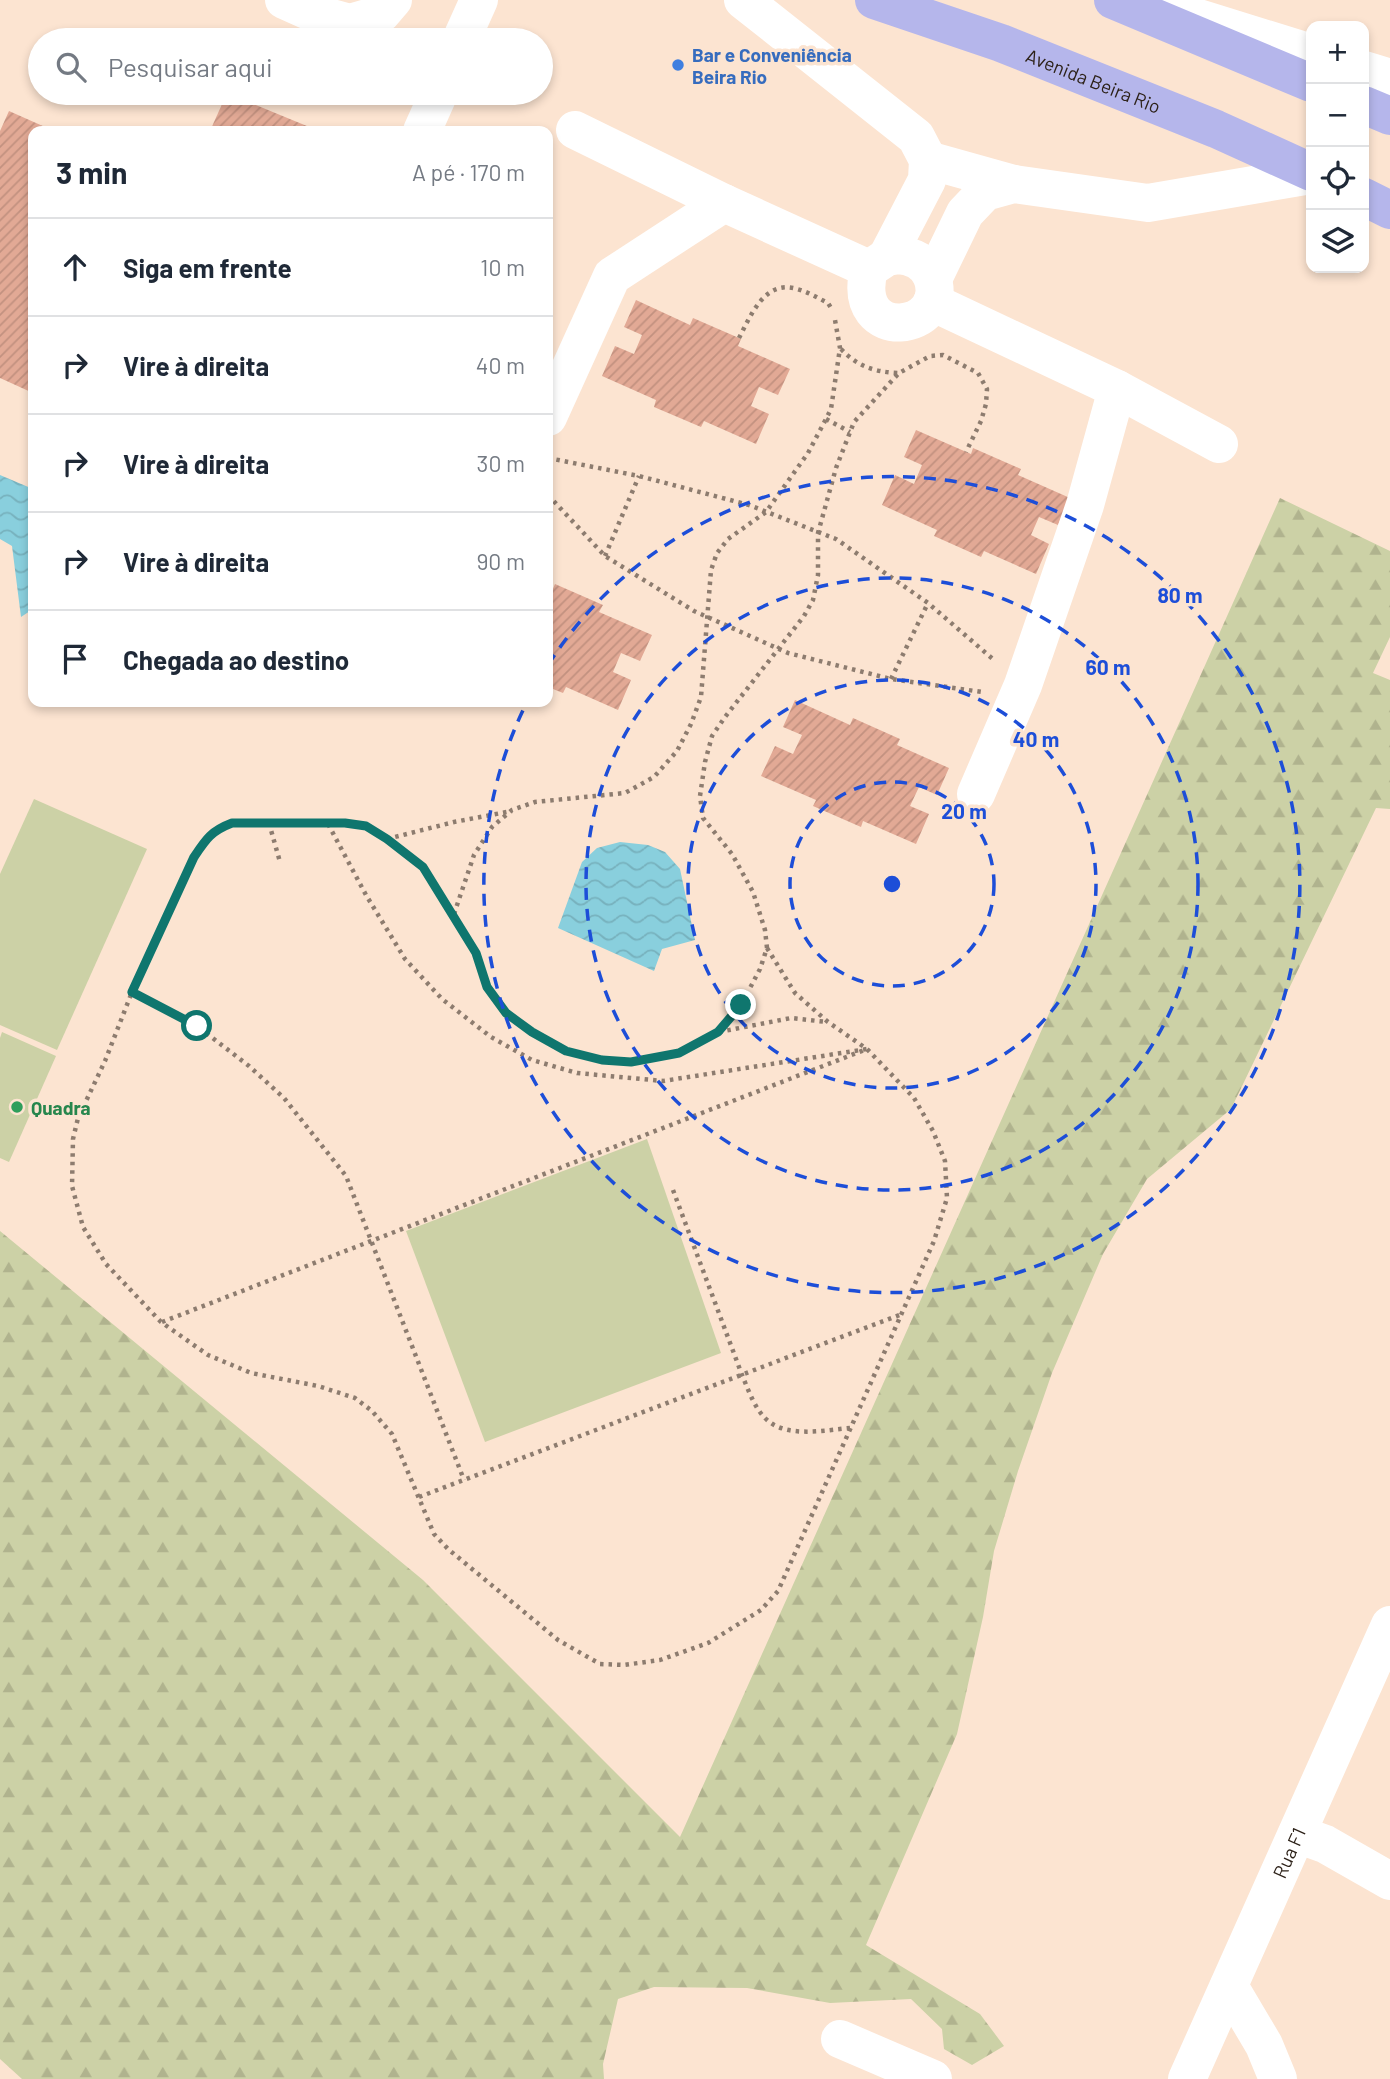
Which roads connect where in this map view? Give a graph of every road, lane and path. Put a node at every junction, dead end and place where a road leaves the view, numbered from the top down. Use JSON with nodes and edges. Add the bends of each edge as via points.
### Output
{"nodes":[{"id":1,"x":284,"y":0,"type":"edge"},
{"id":2,"x":393,"y":0,"type":"edge"},
{"id":3,"x":479,"y":0,"type":"edge"},
{"id":4,"x":743,"y":0,"type":"edge"},
{"id":5,"x":874,"y":0,"type":"edge"},
{"id":6,"x":1113,"y":0,"type":"edge"},
{"id":7,"x":1141,"y":0,"type":"edge"},
{"id":8,"x":466,"y":28,"type":"edge"},
{"id":9,"x":1306,"y":51,"type":"edge"},
{"id":10,"x":1369,"y":72,"type":"edge"},
{"id":11,"x":1390,"y":78,"type":"edge"},
{"id":12,"x":1306,"y":81,"type":"edge"},
{"id":13,"x":434,"y":105,"type":"edge"},
{"id":14,"x":1369,"y":108,"type":"edge"},
{"id":15,"x":1390,"y":117,"type":"edge"},
{"id":16,"x":424,"y":126,"type":"edge"},
{"id":17,"x":575,"y":130,"type":"dead end"},
{"id":18,"x":928,"y":160,"type":"junction"},
{"id":19,"x":1306,"y":172,"type":"edge"},
{"id":20,"x":1306,"y":175,"type":"edge"},
{"id":21,"x":1014,"y":184,"type":"junction"},
{"id":22,"x":1369,"y":200,"type":"edge"},
{"id":23,"x":724,"y":203,"type":"junction"},
{"id":24,"x":1390,"y":210,"type":"edge"},
{"id":25,"x":878,"y":263,"type":"junction"},
{"id":26,"x":932,"y":290,"type":"junction"},
{"id":27,"x":739,"y":338,"type":"dead end"},
{"id":28,"x":840,"y":348,"type":"junction"},
{"id":29,"x":899,"y":373,"type":"junction"},
{"id":30,"x":1117,"y":388,"type":"junction"},
{"id":31,"x":553,"y":406,"type":"edge"},
{"id":32,"x":826,"y":419,"type":"junction"},
{"id":33,"x":850,"y":432,"type":"junction"},
{"id":34,"x":1219,"y":444,"type":"dead end"},
{"id":35,"x":966,"y":452,"type":"dead end"},
{"id":36,"x":553,"y":459,"type":"edge"},
{"id":37,"x":639,"y":476,"type":"junction"},
{"id":38,"x":553,"y":500,"type":"edge"},
{"id":39,"x":766,"y":512,"type":"junction"},
{"id":40,"x":818,"y":533,"type":"junction"},
{"id":41,"x":606,"y":556,"type":"junction"},
{"id":42,"x":928,"y":603,"type":"junction"},
{"id":43,"x":707,"y":617,"type":"junction"},
{"id":44,"x":778,"y":649,"type":"junction"},
{"id":45,"x":891,"y":679,"type":"junction"},
{"id":46,"x":1020,"y":691,"type":"junction"},
{"id":47,"x":976,"y":794,"type":"dead end"},
{"id":48,"x":512,"y":810,"type":"junction"},
{"id":49,"x":327,"y":822,"type":"junction"},
{"id":50,"x":269,"y":823,"type":"junction"},
{"id":51,"x":387,"y":839,"type":"junction"},
{"id":52,"x":280,"y":862,"type":"dead end"},
{"id":53,"x":454,"y":915,"type":"junction"},
{"id":54,"x":767,"y":948,"type":"junction"},
{"id":55,"x":132,"y":992,"type":"junction"},
{"id":56,"x":828,"y":1022,"type":"junction"},
{"id":57,"x":718,"y":1032,"type":"junction"},
{"id":58,"x":867,"y":1049,"type":"junction"},
{"id":59,"x":673,"y":1191,"type":"dead end"},
{"id":60,"x":372,"y":1241,"type":"junction"},
{"id":61,"x":902,"y":1314,"type":"junction"},
{"id":62,"x":161,"y":1322,"type":"junction"},
{"id":63,"x":742,"y":1375,"type":"junction"},
{"id":64,"x":851,"y":1428,"type":"junction"},
{"id":65,"x":464,"y":1480,"type":"junction"},
{"id":66,"x":419,"y":1497,"type":"junction"},
{"id":67,"x":1390,"y":1625,"type":"edge"},
{"id":68,"x":1297,"y":1834,"type":"junction"},
{"id":69,"x":1390,"y":1881,"type":"edge"},
{"id":70,"x":1229,"y":1986,"type":"junction"},
{"id":71,"x":840,"y":2039,"type":"dead end"},
{"id":72,"x":933,"y":2079,"type":"edge"},
{"id":73,"x":1187,"y":2079,"type":"edge"},
{"id":74,"x":1278,"y":2079,"type":"edge"}],
"edges":[{"from":1,"to":2,"type":"street","via":[[350,23],[381,13]]},
{"from":3,"to":8,"type":"street"},
{"from":4,"to":18,"type":"street","via":[[916,137]]},
{"from":5,"to":19,"type":"main road","name":"Avenida Beira Rio","via":[[1001,43],[1216,129]]},
{"from":6,"to":12,"type":"main road"},
{"from":7,"to":9,"type":"street"},
{"from":10,"to":11,"type":"street"},
{"from":13,"to":16,"type":"street"},
{"from":14,"to":15,"type":"main road"},
{"from":17,"to":23,"type":"street"},
{"from":18,"to":21,"type":"street"},
{"from":18,"to":25,"type":"street","via":[[927,180]]},
{"from":20,"to":21,"type":"street","via":[[1148,203]]},
{"from":21,"to":26,"type":"street","via":[[985,192],[964,213]]},
{"from":22,"to":24,"type":"main road"},
{"from":23,"to":25,"type":"street"},
{"from":23,"to":31,"type":"street","via":[[611,276]]},
{"from":25,"to":26,"type":"street","via":[[898,255],[920,261],[928,269]]},
{"from":25,"to":26,"type":"street","via":[[865,294],[875,314],[884,320],[895,324],[917,319],[926,312]]},
{"from":26,"to":30,"type":"street"},
{"from":27,"to":28,"type":"path","via":[[764,296],[778,288],[795,288],[828,303]]},
{"from":28,"to":29,"type":"path","via":[[872,370]]},
{"from":28,"to":32,"type":"path"},
{"from":29,"to":33,"type":"path"},
{"from":29,"to":35,"type":"path","via":[[930,356],[943,355],[978,373],[987,389],[986,404]]},
{"from":30,"to":34,"type":"street"},
{"from":30,"to":46,"type":"street","via":[[1085,505]]},
{"from":32,"to":33,"type":"path"},
{"from":32,"to":39,"type":"path"},
{"from":33,"to":40,"type":"path"},
{"from":36,"to":37,"type":"path"},
{"from":37,"to":39,"type":"path"},
{"from":37,"to":41,"type":"path"},
{"from":38,"to":41,"type":"path"},
{"from":39,"to":40,"type":"path"},
{"from":39,"to":43,"type":"path","via":[[727,539],[717,553]]},
{"from":40,"to":42,"type":"path","via":[[836,539]]},
{"from":40,"to":44,"type":"path","via":[[813,600]]},
{"from":41,"to":43,"type":"path"},
{"from":42,"to":45,"type":"path"},
{"from":42,"to":46,"type":"path"},
{"from":43,"to":44,"type":"path"},
{"from":43,"to":48,"type":"path","via":[[701,697],[677,751],[654,776],[625,793],[535,803]]},
{"from":44,"to":45,"type":"path"},
{"from":44,"to":54,"type":"path","via":[[712,736],[700,796],[704,818],[753,892]]},
{"from":45,"to":46,"type":"path"},
{"from":46,"to":47,"type":"street"},
{"from":48,"to":51,"type":"path"},
{"from":48,"to":53,"type":"path","via":[[492,827],[474,855]]},
{"from":49,"to":50,"type":"path"},
{"from":49,"to":51,"type":"path","via":[[366,826]]},
{"from":49,"to":58,"type":"path","via":[[405,959],[442,999],[491,1037],[532,1060],[577,1073],[663,1082]]},
{"from":50,"to":52,"type":"path"},
{"from":50,"to":55,"type":"path","via":[[232,823],[205,839]]},
{"from":51,"to":53,"type":"path","via":[[423,867]]},
{"from":53,"to":57,"type":"path","via":[[476,953],[487,987],[506,1013],[566,1051],[631,1062],[679,1053]]},
{"from":54,"to":56,"type":"path","via":[[795,993]]},
{"from":54,"to":57,"type":"path","via":[[741,1005]]},
{"from":55,"to":60,"type":"path","via":[[197,1026],[284,1098],[345,1176]]},
{"from":55,"to":62,"type":"path","via":[[78,1118],[72,1186],[83,1227],[106,1264]]},
{"from":56,"to":57,"type":"path","via":[[791,1018]]},
{"from":56,"to":58,"type":"path"},
{"from":58,"to":60,"type":"path"},
{"from":58,"to":61,"type":"path","via":[[914,1098],[945,1161],[947,1198]]},
{"from":59,"to":63,"type":"path"},
{"from":60,"to":62,"type":"path"},
{"from":60,"to":65,"type":"path"},
{"from":61,"to":63,"type":"path"},
{"from":61,"to":64,"type":"path"},
{"from":62,"to":66,"type":"path","via":[[208,1355],[251,1373],[355,1398],[392,1434]]},
{"from":63,"to":64,"type":"path","via":[[766,1420],[801,1432]]},
{"from":63,"to":65,"type":"path"},
{"from":64,"to":66,"type":"path","via":[[778,1591],[761,1609],[708,1643],[660,1660],[600,1664],[558,1640],[448,1549],[434,1534]]},
{"from":65,"to":66,"type":"path"},
{"from":67,"to":68,"type":"street","name":"Rua F1"},
{"from":68,"to":69,"type":"street","via":[[1325,1844]]},
{"from":68,"to":70,"type":"street","name":"Rua F1"},
{"from":70,"to":73,"type":"street","name":"Rua F1"},
{"from":70,"to":74,"type":"street"},
{"from":71,"to":72,"type":"street"}]}
